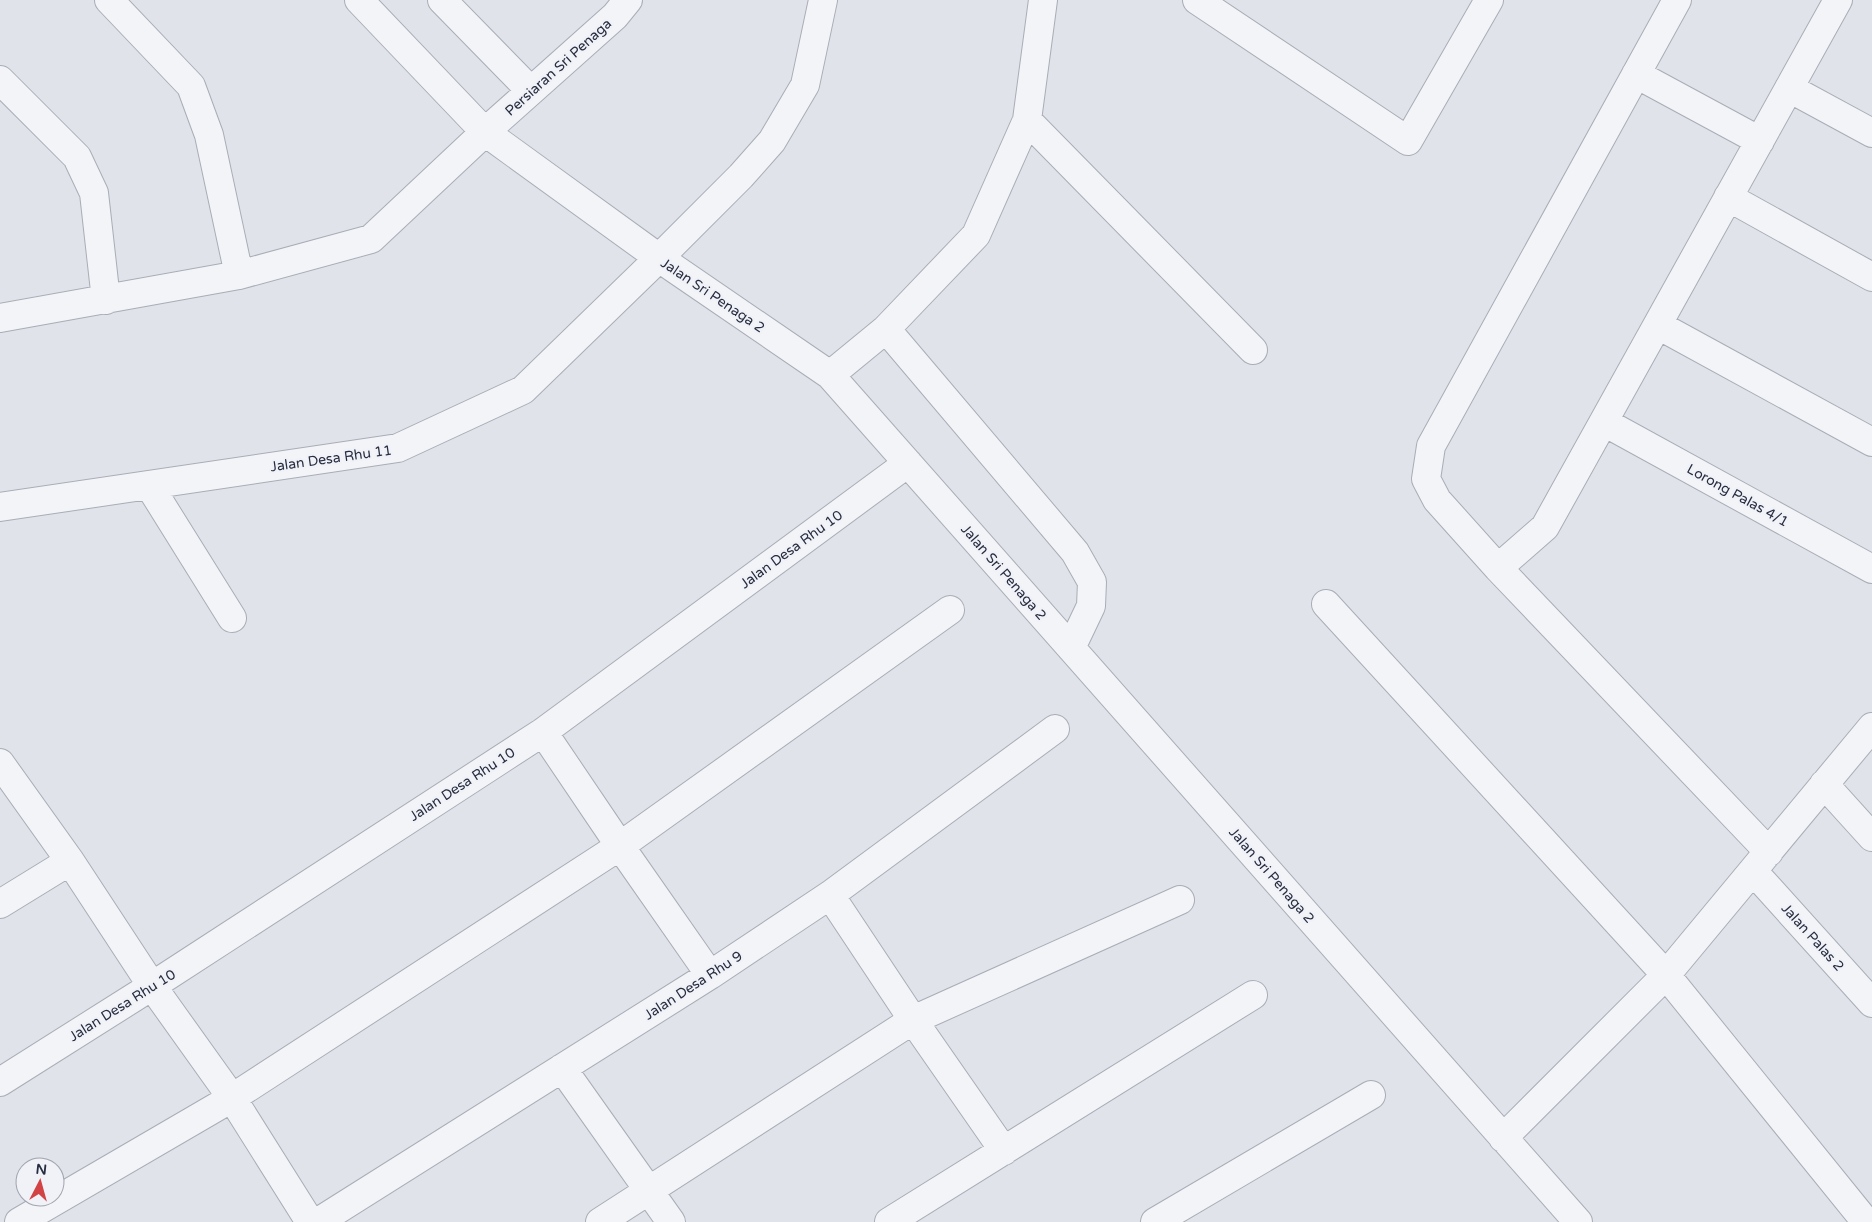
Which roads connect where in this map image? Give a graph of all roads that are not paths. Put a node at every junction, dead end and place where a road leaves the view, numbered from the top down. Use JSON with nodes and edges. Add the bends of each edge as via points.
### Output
{"nodes":[{"id":1,"x":109,"y":0,"type":"edge"},
{"id":2,"x":359,"y":0,"type":"edge"},
{"id":3,"x":442,"y":0,"type":"edge"},
{"id":4,"x":823,"y":0,"type":"edge"},
{"id":5,"x":1043,"y":0,"type":"edge"},
{"id":6,"x":1198,"y":0,"type":"edge"},
{"id":7,"x":1489,"y":0,"type":"edge"},
{"id":8,"x":1677,"y":0,"type":"edge"},
{"id":9,"x":1838,"y":0,"type":"edge"},
{"id":10,"x":614,"y":5,"type":"edge"},
{"id":11,"x":1636,"y":74,"type":"junction"},
{"id":12,"x":1789,"y":88,"type":"junction"},
{"id":13,"x":4,"y":89,"type":"edge"},
{"id":14,"x":531,"y":91,"type":"junction"},
{"id":15,"x":1027,"y":120,"type":"junction"},
{"id":16,"x":485,"y":132,"type":"junction"},
{"id":17,"x":1872,"y":133,"type":"edge"},
{"id":18,"x":1760,"y":141,"type":"junction"},
{"id":19,"x":1728,"y":197,"type":"junction"},
{"id":20,"x":659,"y":258,"type":"junction"},
{"id":21,"x":239,"y":275,"type":"junction"},
{"id":22,"x":1872,"y":276,"type":"edge"},
{"id":23,"x":106,"y":300,"type":"junction"},
{"id":24,"x":0,"y":318,"type":"edge"},
{"id":25,"x":1658,"y":325,"type":"junction"},
{"id":26,"x":886,"y":329,"type":"junction"},
{"id":27,"x":1253,"y":350,"type":"dead end"},
{"id":28,"x":830,"y":375,"type":"junction"},
{"id":29,"x":1604,"y":422,"type":"junction"},
{"id":30,"x":1872,"y":442,"type":"edge"},
{"id":31,"x":908,"y":463,"type":"junction"},
{"id":32,"x":149,"y":485,"type":"junction"},
{"id":33,"x":0,"y":507,"type":"edge"},
{"id":34,"x":1498,"y":568,"type":"junction"},
{"id":35,"x":1872,"y":568,"type":"edge"},
{"id":36,"x":1326,"y":604,"type":"dead end"},
{"id":37,"x":950,"y":610,"type":"dead end"},
{"id":38,"x":232,"y":618,"type":"dead end"},
{"id":39,"x":1071,"y":648,"type":"junction"},
{"id":40,"x":1872,"y":727,"type":"edge"},
{"id":41,"x":1055,"y":729,"type":"dead end"},
{"id":42,"x":543,"y":732,"type":"junction"},
{"id":43,"x":0,"y":762,"type":"edge"},
{"id":44,"x":1824,"y":784,"type":"junction"},
{"id":45,"x":1872,"y":837,"type":"edge"},
{"id":46,"x":620,"y":846,"type":"junction"},
{"id":47,"x":70,"y":862,"type":"junction"},
{"id":48,"x":1761,"y":862,"type":"junction"},
{"id":49,"x":830,"y":895,"type":"junction"},
{"id":50,"x":1180,"y":900,"type":"dead end"},
{"id":51,"x":0,"y":904,"type":"edge"},
{"id":52,"x":710,"y":974,"type":"junction"},
{"id":53,"x":1666,"y":975,"type":"junction"},
{"id":54,"x":152,"y":986,"type":"junction"},
{"id":55,"x":1253,"y":995,"type":"dead end"},
{"id":56,"x":1872,"y":1002,"type":"edge"},
{"id":57,"x":913,"y":1020,"type":"junction"},
{"id":58,"x":562,"y":1068,"type":"junction"},
{"id":59,"x":0,"y":1082,"type":"edge"},
{"id":60,"x":1371,"y":1095,"type":"dead end"},
{"id":61,"x":232,"y":1098,"type":"junction"},
{"id":62,"x":1504,"y":1138,"type":"junction"},
{"id":63,"x":1004,"y":1150,"type":"junction"},
{"id":64,"x":649,"y":1191,"type":"junction"},
{"id":65,"x":19,"y":1222,"type":"edge"},
{"id":66,"x":310,"y":1222,"type":"edge"},
{"id":67,"x":318,"y":1222,"type":"edge"},
{"id":68,"x":600,"y":1222,"type":"edge"},
{"id":69,"x":671,"y":1222,"type":"edge"},
{"id":70,"x":889,"y":1222,"type":"edge"},
{"id":71,"x":1155,"y":1222,"type":"edge"},
{"id":72,"x":1578,"y":1222,"type":"edge"},
{"id":73,"x":1866,"y":1222,"type":"edge"}],
"edges":[{"from":1,"to":21,"type":"street","via":[[191,86],[209,135]]},
{"from":2,"to":16,"type":"street","name":"Jalan Sri Penaga 2"},
{"from":3,"to":14,"type":"street"},
{"from":4,"to":20,"type":"street","name":"Jalan Desa Rhu 11","via":[[805,84],[772,141]]},
{"from":5,"to":15,"type":"street"},
{"from":6,"to":7,"type":"street","via":[[1408,141]]},
{"from":8,"to":11,"type":"street"},
{"from":9,"to":12,"type":"street"},
{"from":10,"to":14,"type":"street","name":"Persiaran Sri Penaga"},
{"from":11,"to":18,"type":"street"},
{"from":11,"to":34,"type":"street","name":"Jalan Palas 2","via":[[1431,446],[1426,480],[1437,500]]},
{"from":12,"to":17,"type":"street"},
{"from":12,"to":18,"type":"street"},
{"from":13,"to":23,"type":"street","via":[[77,157],[94,193]]},
{"from":14,"to":16,"type":"street","name":"Persiaran Sri Penaga"},
{"from":15,"to":26,"type":"street","via":[[976,234]]},
{"from":15,"to":27,"type":"street"},
{"from":16,"to":20,"type":"street","name":"Jalan Sri Penaga 2"},
{"from":16,"to":21,"type":"street","name":"Persiaran Sri Penaga","via":[[371,239]]},
{"from":18,"to":19,"type":"street"},
{"from":19,"to":22,"type":"street"},
{"from":19,"to":25,"type":"street"},
{"from":20,"to":28,"type":"street","name":"Jalan Sri Penaga 2"},
{"from":20,"to":32,"type":"street","name":"Jalan Desa Rhu 11","via":[[523,390],[398,448]]},
{"from":21,"to":23,"type":"street","name":"Persiaran Sri Penaga"},
{"from":23,"to":24,"type":"street","name":"Persiaran Sri Penaga"},
{"from":25,"to":29,"type":"street"},
{"from":25,"to":30,"type":"street"},
{"from":26,"to":28,"type":"street"},
{"from":26,"to":39,"type":"street","via":[[1075,552],[1092,582],[1091,606]]},
{"from":28,"to":31,"type":"street","name":"Jalan Sri Penaga 2"},
{"from":29,"to":34,"type":"street","via":[[1546,527]]},
{"from":29,"to":35,"type":"street","name":"Lorong Palas 4/1"},
{"from":31,"to":39,"type":"street","name":"Jalan Sri Penaga 2"},
{"from":31,"to":42,"type":"street","name":"Jalan Desa Rhu 10"},
{"from":32,"to":33,"type":"street","name":"Jalan Desa Rhu 11"},
{"from":32,"to":38,"type":"street"},
{"from":34,"to":48,"type":"street","name":"Jalan Palas 2"},
{"from":36,"to":53,"type":"street"},
{"from":37,"to":46,"type":"street"},
{"from":39,"to":62,"type":"street","name":"Jalan Sri Penaga 2"},
{"from":40,"to":44,"type":"street"},
{"from":41,"to":49,"type":"street","name":"Jalan Desa Rhu 9"},
{"from":42,"to":46,"type":"street"},
{"from":42,"to":54,"type":"street","name":"Jalan Desa Rhu 10"},
{"from":43,"to":47,"type":"street"},
{"from":44,"to":45,"type":"street"},
{"from":44,"to":48,"type":"street"},
{"from":46,"to":52,"type":"street"},
{"from":46,"to":61,"type":"street"},
{"from":47,"to":51,"type":"street"},
{"from":47,"to":54,"type":"street"},
{"from":48,"to":53,"type":"street"},
{"from":48,"to":56,"type":"street","name":"Jalan Palas 2"},
{"from":49,"to":52,"type":"street","name":"Jalan Desa Rhu 9"},
{"from":49,"to":57,"type":"street"},
{"from":50,"to":57,"type":"street"},
{"from":52,"to":58,"type":"street","name":"Jalan Desa Rhu 9"},
{"from":53,"to":62,"type":"street"},
{"from":53,"to":73,"type":"street"},
{"from":54,"to":59,"type":"street","name":"Jalan Desa Rhu 10"},
{"from":54,"to":61,"type":"street"},
{"from":55,"to":63,"type":"street"},
{"from":57,"to":63,"type":"street"},
{"from":57,"to":64,"type":"street"},
{"from":58,"to":64,"type":"street"},
{"from":58,"to":67,"type":"street","name":"Jalan Desa Rhu 9"},
{"from":60,"to":71,"type":"street"},
{"from":61,"to":65,"type":"street"},
{"from":61,"to":66,"type":"street"},
{"from":62,"to":72,"type":"street","name":"Jalan Sri Penaga 2"},
{"from":63,"to":70,"type":"street"},
{"from":64,"to":68,"type":"street"},
{"from":64,"to":69,"type":"street"}]}
